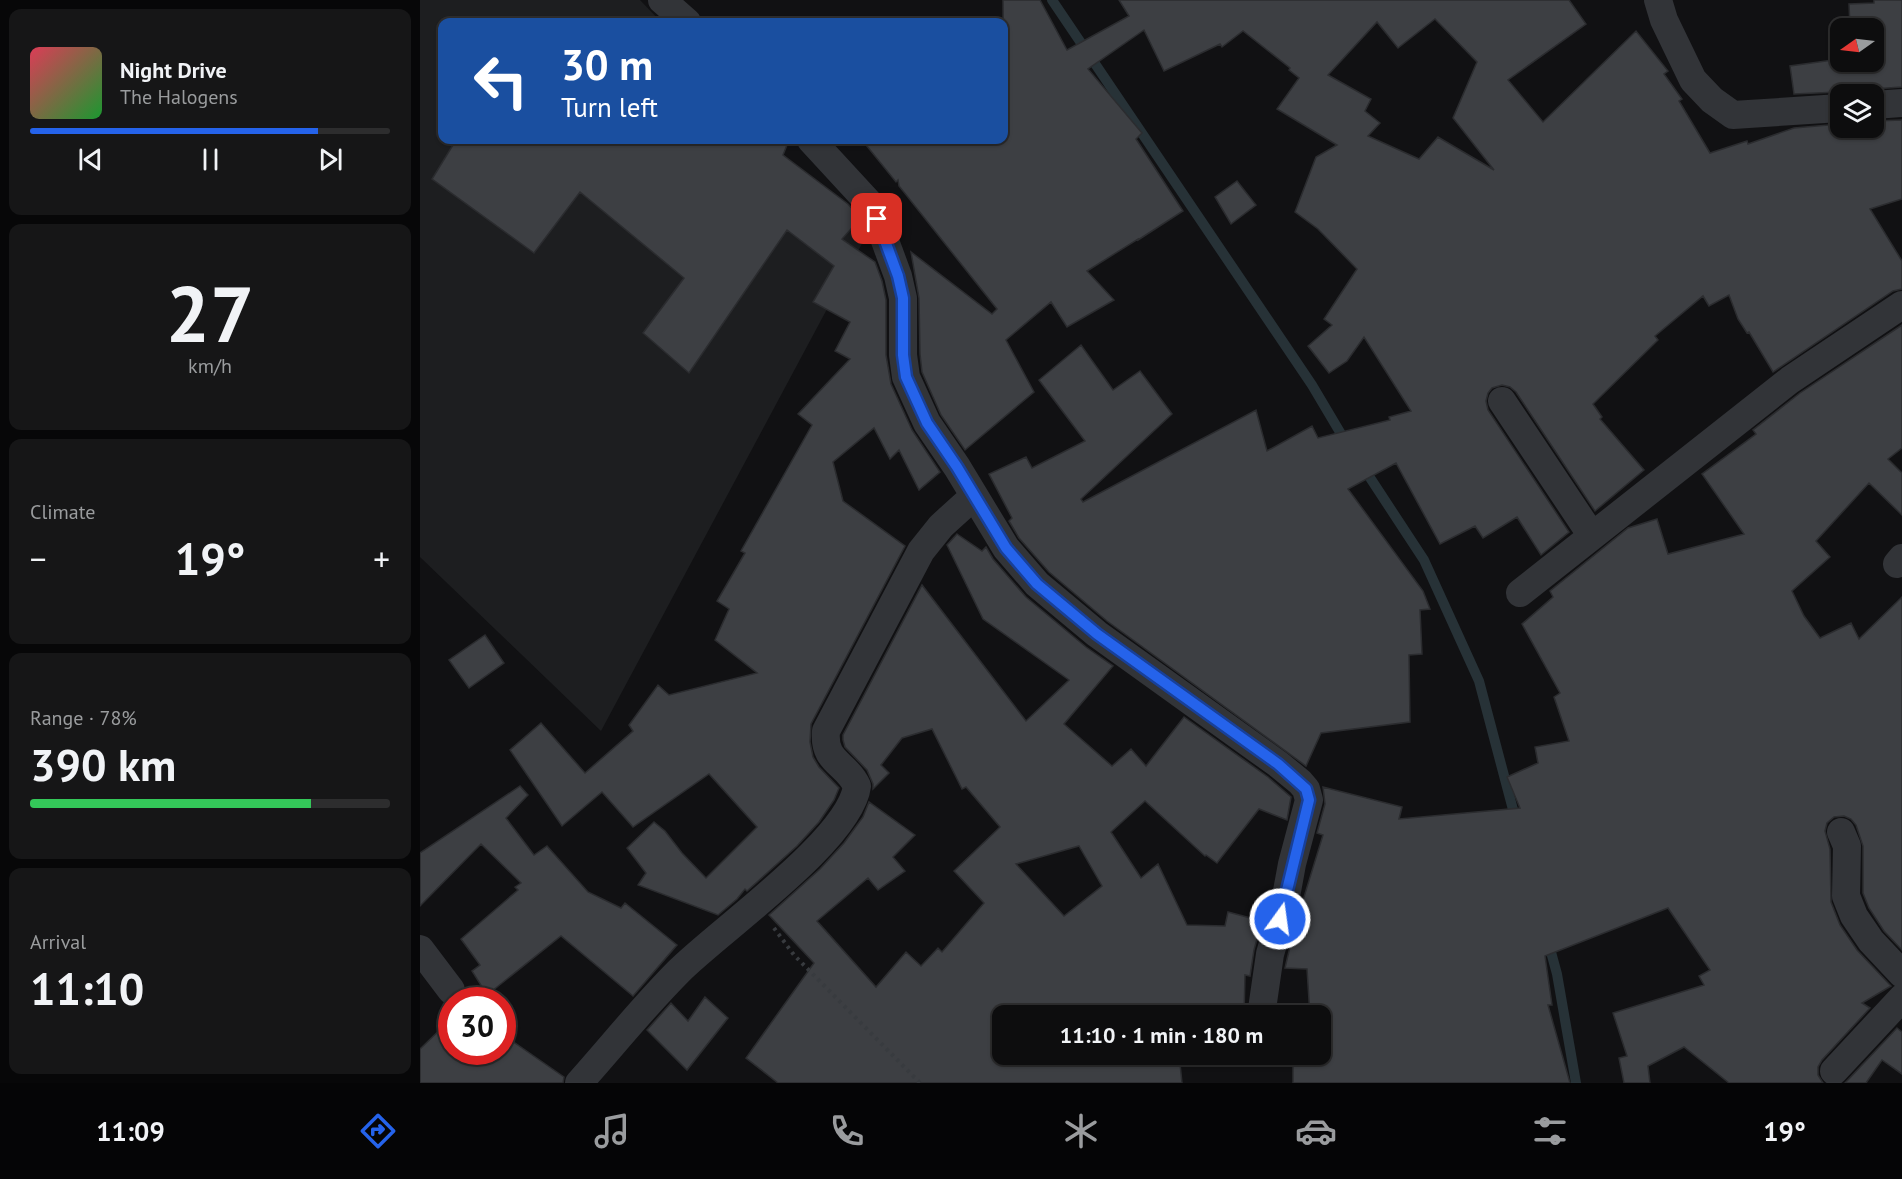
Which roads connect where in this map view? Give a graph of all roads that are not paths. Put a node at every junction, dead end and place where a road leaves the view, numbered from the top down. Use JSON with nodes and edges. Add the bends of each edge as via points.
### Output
{"nodes":[{"id":1,"x":662,"y":0,"type":"edge"},
{"id":2,"x":1658,"y":0,"type":"edge"},
{"id":3,"x":682,"y":18,"type":"edge"},
{"id":4,"x":1902,"y":103,"type":"edge"},
{"id":5,"x":1884,"y":104,"type":"edge"},
{"id":6,"x":1830,"y":109,"type":"edge"},
{"id":7,"x":815,"y":144,"type":"edge"},
{"id":8,"x":1902,"y":305,"type":"edge"},
{"id":9,"x":1502,"y":401,"type":"dead end"},
{"id":10,"x":974,"y":496,"type":"junction"},
{"id":11,"x":1592,"y":536,"type":"junction"},
{"id":12,"x":1520,"y":593,"type":"dead end"},
{"id":13,"x":1841,"y":832,"type":"dead end"},
{"id":14,"x":420,"y":949,"type":"edge"},
{"id":15,"x":1902,"y":974,"type":"edge"},
{"id":16,"x":449,"y":987,"type":"edge"},
{"id":17,"x":1902,"y":999,"type":"edge"},
{"id":18,"x":1263,"y":1005,"type":"edge"},
{"id":19,"x":1834,"y":1071,"type":"dead end"},
{"id":20,"x":579,"y":1083,"type":"edge"}],
"edges":[{"from":1,"to":3,"type":"street"},
{"from":2,"to":6,"type":"street","via":[[1693,80],[1733,115]]},
{"from":4,"to":5,"type":"street"},
{"from":7,"to":10,"type":"street","via":[[870,204],[877,219],[903,298],[906,377],[927,423]]},
{"from":8,"to":11,"type":"street","via":[[1790,380]]},
{"from":9,"to":11,"type":"street"},
{"from":10,"to":18,"type":"street","via":[[1006,548],[1037,584],[1097,634],[1278,764],[1306,789],[1309,800],[1270,954]]},
{"from":10,"to":20,"type":"street","via":[[921,551],[826,731],[829,754],[857,786],[852,805],[801,865],[679,970]]},
{"from":11,"to":12,"type":"street"},
{"from":13,"to":15,"type":"street","via":[[1847,846],[1846,896],[1854,916]]},
{"from":14,"to":16,"type":"street"},
{"from":17,"to":19,"type":"street"}]}
